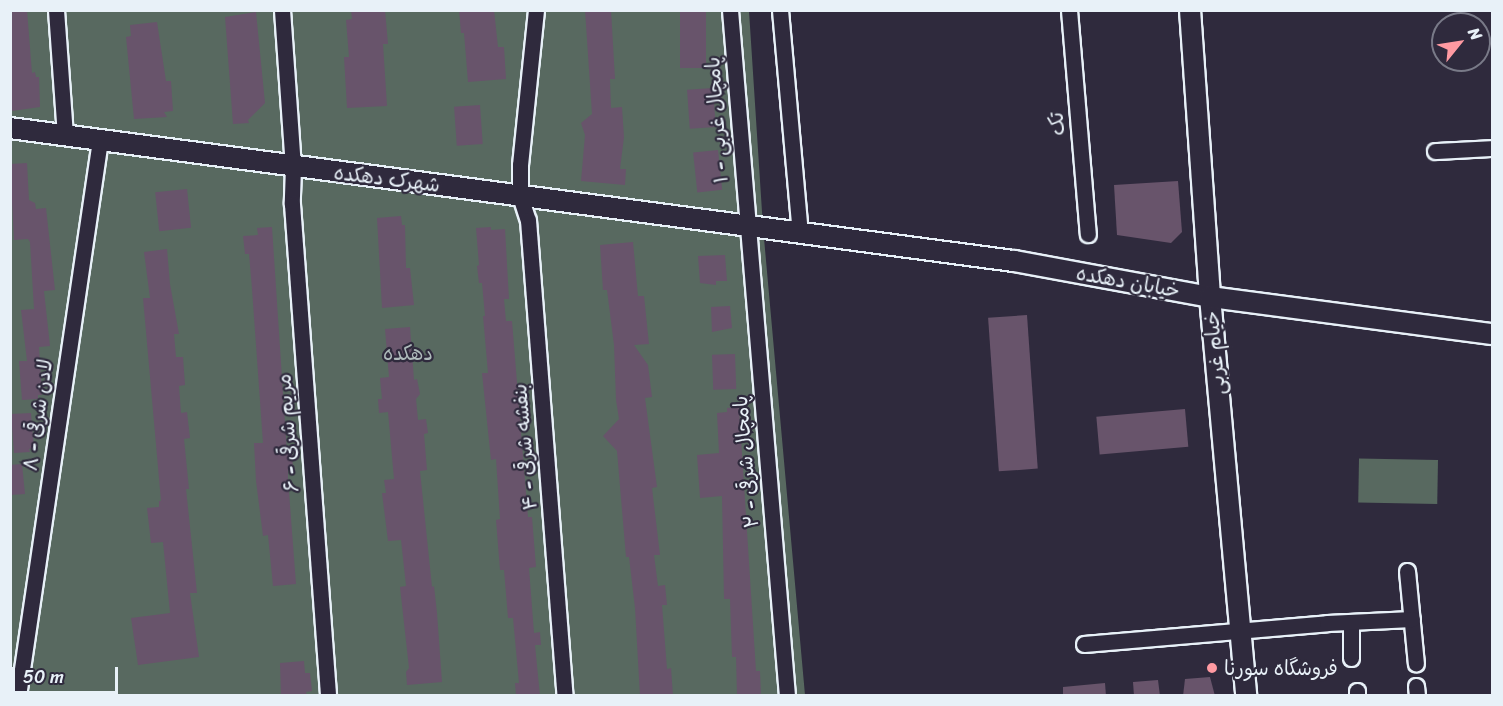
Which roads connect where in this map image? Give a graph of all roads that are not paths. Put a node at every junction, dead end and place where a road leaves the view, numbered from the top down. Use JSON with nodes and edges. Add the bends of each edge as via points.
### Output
{"nodes":[{"id":1,"x":56,"y":10,"type":"edge"},
{"id":2,"x":282,"y":10,"type":"edge"},
{"id":3,"x":536,"y":10,"type":"edge"},
{"id":4,"x":730,"y":10,"type":"edge"},
{"id":5,"x":780,"y":10,"type":"edge"},
{"id":6,"x":1069,"y":10,"type":"edge"},
{"id":7,"x":1190,"y":10,"type":"edge"},
{"id":8,"x":10,"y":128,"type":"edge"},
{"id":9,"x":65,"y":135,"type":"junction"},
{"id":10,"x":100,"y":140,"type":"junction"},
{"id":11,"x":1492,"y":148,"type":"edge"},
{"id":12,"x":1435,"y":151,"type":"dead end"},
{"id":13,"x":293,"y":167,"type":"junction"},
{"id":14,"x":520,"y":196,"type":"junction"},
{"id":15,"x":755,"y":226,"type":"junction"},
{"id":16,"x":800,"y":233,"type":"junction"},
{"id":17,"x":1088,"y":234,"type":"dead end"},
{"id":18,"x":1210,"y":297,"type":"junction"},
{"id":19,"x":1492,"y":334,"type":"edge"},
{"id":20,"x":1407,"y":571,"type":"dead end"},
{"id":21,"x":1412,"y":619,"type":"junction"},
{"id":22,"x":1351,"y":622,"type":"junction"},
{"id":23,"x":1240,"y":631,"type":"junction"},
{"id":24,"x":1084,"y":644,"type":"dead end"},
{"id":25,"x":1351,"y":658,"type":"dead end"},
{"id":26,"x":1416,"y":664,"type":"dead end"},
{"id":27,"x":18,"y":696,"type":"edge"},
{"id":28,"x":328,"y":696,"type":"edge"},
{"id":29,"x":565,"y":696,"type":"edge"},
{"id":30,"x":787,"y":696,"type":"edge"},
{"id":31,"x":1246,"y":696,"type":"edge"}],
"edges":[{"from":1,"to":9,"type":"street"},
{"from":2,"to":13,"type":"street","name":"مریم شرقی - ۶"},
{"from":3,"to":14,"type":"street","name":"بنفشه شرقی - ۴"},
{"from":4,"to":15,"type":"street","name":"پامچال غربی - ۱"},
{"from":5,"to":16,"type":"street"},
{"from":6,"to":17,"type":"street","name":"تک"},
{"from":7,"to":18,"type":"street","name":"خیام غربی"},
{"from":8,"to":9,"type":"street","name":"شهرک دهکده"},
{"from":9,"to":10,"type":"street","name":"شهرک دهکده"},
{"from":10,"to":13,"type":"street","name":"شهرک دهکده"},
{"from":10,"to":27,"type":"street","name":"لادن شرقی - ۸"},
{"from":11,"to":12,"type":"street"},
{"from":13,"to":14,"type":"street","name":"شهرک دهکده"},
{"from":13,"to":28,"type":"street","name":"مریم شرقی - ۶","via":[[292,204]]},
{"from":14,"to":15,"type":"street","name":"شهرک دهکده"},
{"from":14,"to":29,"type":"street","name":"بنفشه شرقی - ۴","via":[[528,220]]},
{"from":15,"to":16,"type":"street","name":"خیابان دهکده"},
{"from":15,"to":30,"type":"street","name":"پامچال شرقی - ۲"},
{"from":16,"to":18,"type":"street","name":"خیابان دهکده","via":[[1014,261]]},
{"from":18,"to":19,"type":"street","name":"خیابان دهکده"},
{"from":18,"to":23,"type":"street","name":"خیام غربی"},
{"from":20,"to":21,"type":"street"},
{"from":21,"to":22,"type":"street"},
{"from":21,"to":26,"type":"street"},
{"from":22,"to":23,"type":"street"},
{"from":22,"to":25,"type":"street"},
{"from":23,"to":24,"type":"street"},
{"from":23,"to":31,"type":"street","name":"خیام غربی"}]}
